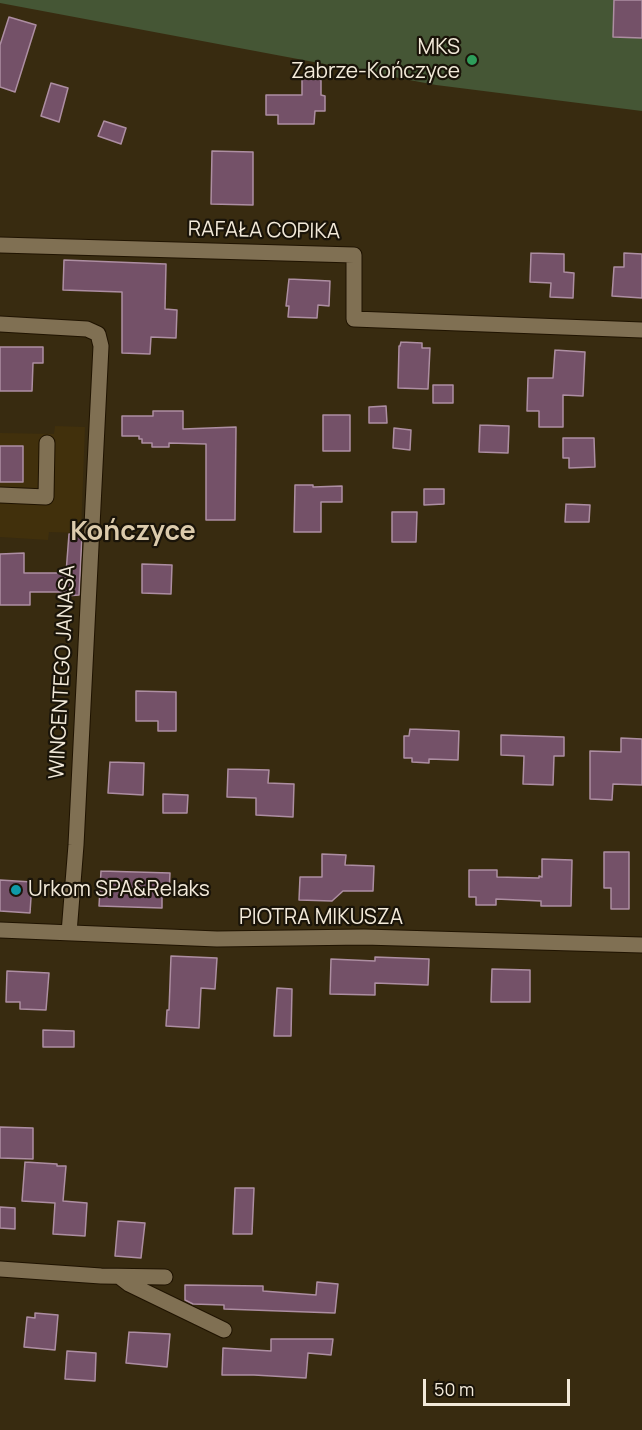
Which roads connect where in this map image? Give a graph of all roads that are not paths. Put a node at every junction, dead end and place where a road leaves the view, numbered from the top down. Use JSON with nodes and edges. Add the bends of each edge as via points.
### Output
{"nodes":[{"id":1,"x":0,"y":245,"type":"edge"},
{"id":2,"x":0,"y":324,"type":"edge"},
{"id":3,"x":642,"y":330,"type":"edge"},
{"id":4,"x":47,"y":443,"type":"dead end"},
{"id":5,"x":0,"y":495,"type":"edge"},
{"id":6,"x":0,"y":930,"type":"edge"},
{"id":7,"x":69,"y":933,"type":"junction"},
{"id":8,"x":642,"y":945,"type":"edge"},
{"id":9,"x":0,"y":1269,"type":"edge"},
{"id":10,"x":119,"y":1276,"type":"junction"},
{"id":11,"x":165,"y":1277,"type":"dead end"},
{"id":12,"x":224,"y":1330,"type":"dead end"}],
"edges":[{"from":1,"to":3,"type":"street","name":"RAFAŁA COPIKA","via":[[354,255],[354,319]]},
{"from":2,"to":7,"type":"street","name":"WINCENTEGO JANASA","via":[[93,330],[101,346]]},
{"from":4,"to":5,"type":"street","via":[[46,497]]},
{"from":6,"to":7,"type":"street","name":"PIOTRA MIKUSZA"},
{"from":7,"to":8,"type":"street","name":"PIOTRA MIKUSZA"},
{"from":9,"to":10,"type":"street"},
{"from":10,"to":11,"type":"street"},
{"from":10,"to":12,"type":"street"}]}
